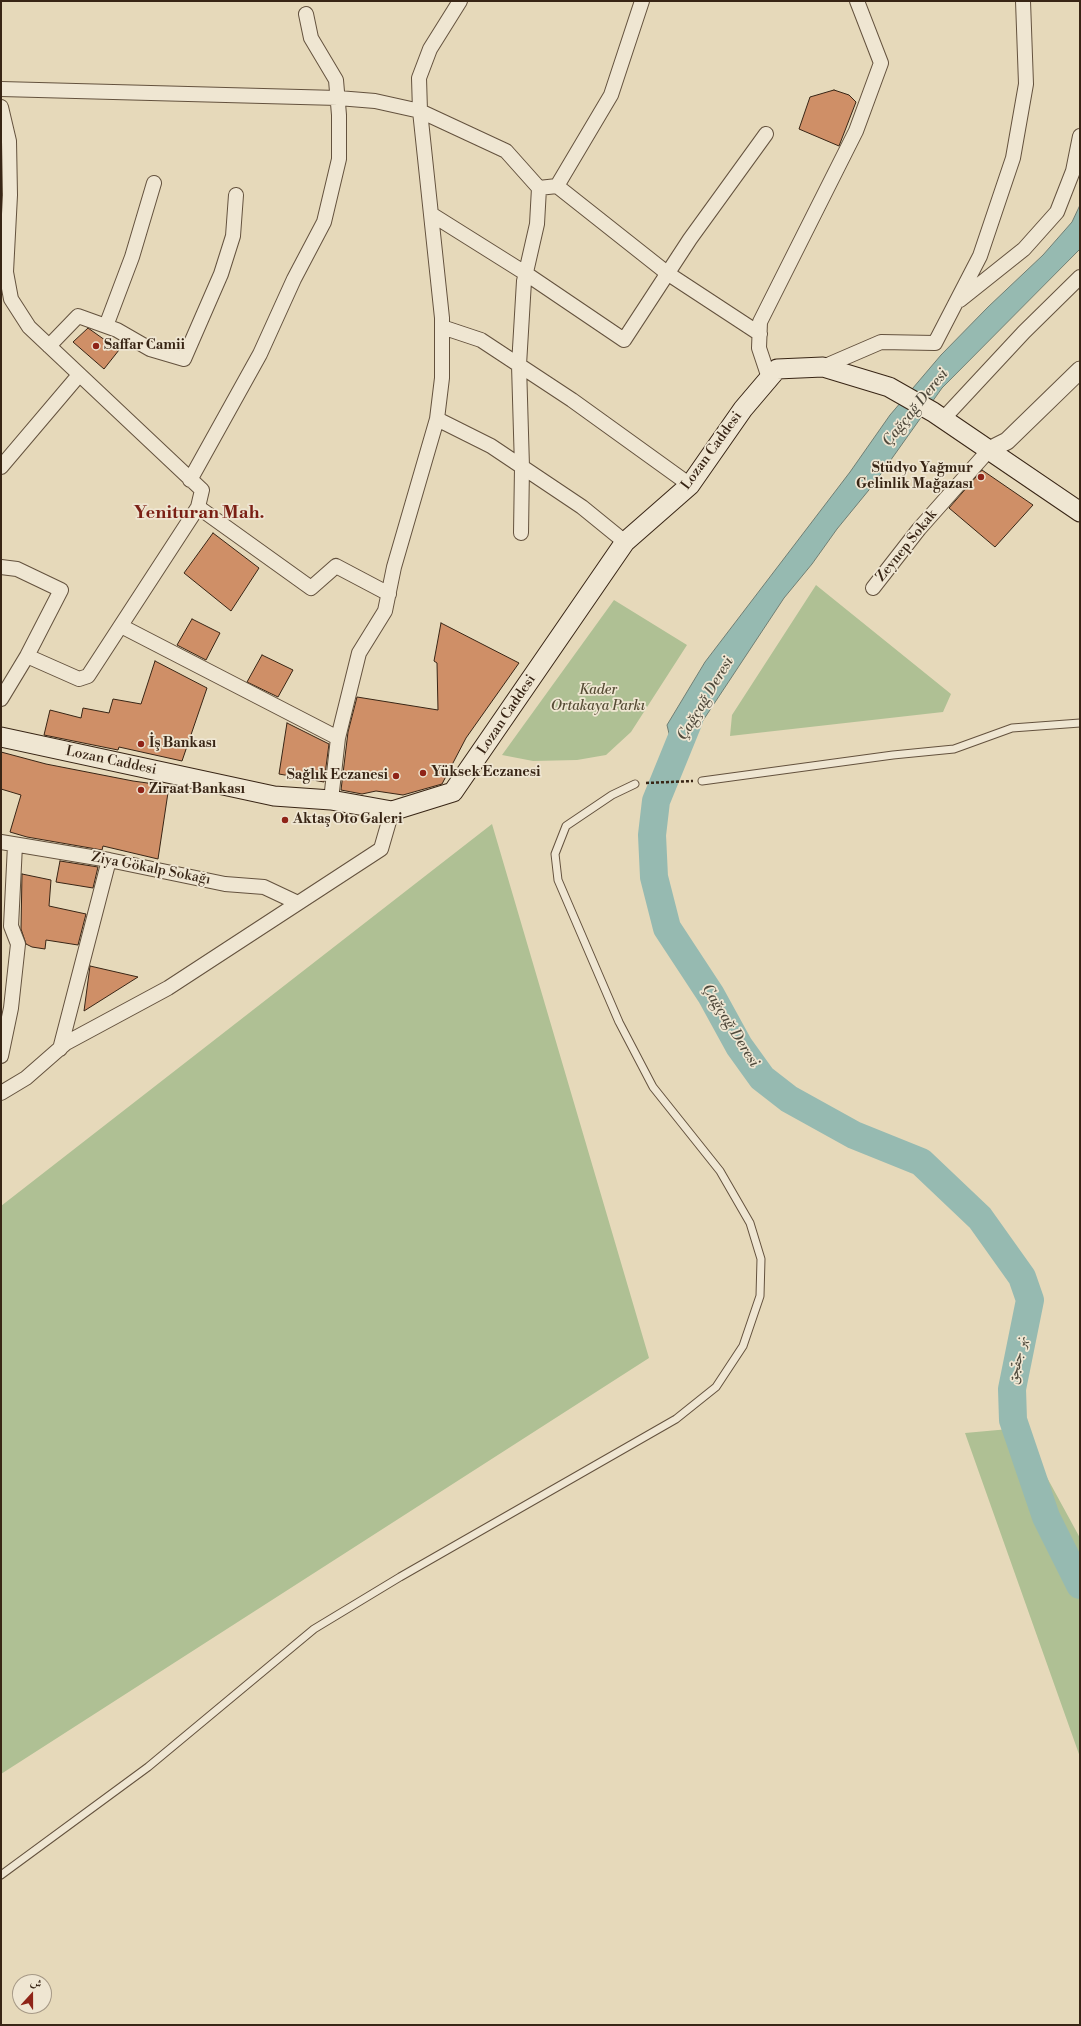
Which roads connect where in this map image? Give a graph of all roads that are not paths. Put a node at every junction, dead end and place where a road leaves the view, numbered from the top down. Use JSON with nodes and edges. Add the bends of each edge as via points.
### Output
{"nodes":[{"id":1,"x":460,"y":1,"type":"edge"},
{"id":2,"x":642,"y":1,"type":"edge"},
{"id":3,"x":857,"y":1,"type":"edge"},
{"id":4,"x":1023,"y":1,"type":"edge"},
{"id":5,"x":306,"y":14,"type":"dead end"},
{"id":6,"x":1,"y":89,"type":"edge"},
{"id":7,"x":338,"y":98,"type":"junction"},
{"id":8,"x":1,"y":107,"type":"edge"},
{"id":9,"x":420,"y":111,"type":"junction"},
{"id":10,"x":766,"y":134,"type":"dead end"},
{"id":11,"x":1080,"y":136,"type":"edge"},
{"id":12,"x":154,"y":183,"type":"dead end"},
{"id":13,"x":557,"y":186,"type":"junction"},
{"id":14,"x":540,"y":188,"type":"junction"},
{"id":15,"x":236,"y":195,"type":"dead end"},
{"id":16,"x":431,"y":214,"type":"junction"},
{"id":17,"x":4,"y":273,"type":"edge"},
{"id":18,"x":525,"y":273,"type":"junction"},
{"id":19,"x":667,"y":273,"type":"junction"},
{"id":20,"x":1080,"y":277,"type":"edge"},
{"id":21,"x":956,"y":303,"type":"junction"},
{"id":22,"x":106,"y":326,"type":"junction"},
{"id":23,"x":442,"y":327,"type":"junction"},
{"id":24,"x":760,"y":334,"type":"junction"},
{"id":25,"x":49,"y":346,"type":"junction"},
{"id":26,"x":519,"y":365,"type":"junction"},
{"id":27,"x":823,"y":367,"type":"junction"},
{"id":28,"x":1080,"y":370,"type":"edge"},
{"id":29,"x":80,"y":375,"type":"junction"},
{"id":30,"x":769,"y":378,"type":"junction"},
{"id":31,"x":938,"y":415,"type":"junction"},
{"id":32,"x":437,"y":419,"type":"junction"},
{"id":33,"x":989,"y":450,"type":"junction"},
{"id":34,"x":1,"y":467,"type":"edge"},
{"id":35,"x":522,"y":467,"type":"junction"},
{"id":36,"x":190,"y":480,"type":"junction"},
{"id":37,"x":690,"y":485,"type":"junction"},
{"id":38,"x":198,"y":507,"type":"junction"},
{"id":39,"x":1080,"y":512,"type":"edge"},
{"id":40,"x":521,"y":533,"type":"dead end"},
{"id":41,"x":625,"y":542,"type":"junction"},
{"id":42,"x":1,"y":567,"type":"edge"},
{"id":43,"x":873,"y":588,"type":"dead end"},
{"id":44,"x":388,"y":594,"type":"junction"},
{"id":45,"x":121,"y":626,"type":"junction"},
{"id":46,"x":27,"y":656,"type":"junction"},
{"id":47,"x":1,"y":699,"type":"edge"},
{"id":48,"x":1080,"y":723,"type":"edge"},
{"id":49,"x":1,"y":737,"type":"edge"},
{"id":50,"x":338,"y":738,"type":"junction"},
{"id":51,"x":702,"y":781,"type":"road end"},
{"id":52,"x":635,"y":784,"type":"road end"},
{"id":53,"x":331,"y":800,"type":"junction"},
{"id":54,"x":392,"y":811,"type":"junction"},
{"id":55,"x":8,"y":843,"type":"edge"},
{"id":56,"x":109,"y":860,"type":"junction"},
{"id":57,"x":298,"y":903,"type":"junction"},
{"id":58,"x":60,"y":1049,"type":"junction"},
{"id":59,"x":1,"y":1056,"type":"edge"},
{"id":60,"x":1,"y":1093,"type":"edge"},
{"id":61,"x":1,"y":1875,"type":"edge"}],
"edges":[{"from":1,"to":9,"type":"street","via":[[430,50],[420,78]]},
{"from":2,"to":13,"type":"street","via":[[611,95]]},
{"from":3,"to":24,"type":"street","via":[[881,63],[856,131],[760,322]]},
{"from":4,"to":21,"type":"street","via":[[1026,84],[1013,158],[980,256]]},
{"from":5,"to":7,"type":"street","via":[[311,38],[336,80]]},
{"from":6,"to":7,"type":"street"},
{"from":7,"to":9,"type":"street","via":[[375,101]]},
{"from":7,"to":36,"type":"street","via":[[339,160],[324,222],[294,279],[260,354]]},
{"from":8,"to":17,"type":"street","via":[[9,141],[10,195]]},
{"from":9,"to":14,"type":"street","via":[[506,151]]},
{"from":9,"to":16,"type":"street"},
{"from":10,"to":19,"type":"street"},
{"from":11,"to":21,"type":"street","via":[[1073,171],[1057,212],[1024,249]]},
{"from":12,"to":22,"type":"street","via":[[132,257]]},
{"from":13,"to":14,"type":"street"},
{"from":13,"to":19,"type":"street"},
{"from":14,"to":18,"type":"street","via":[[537,224]]},
{"from":15,"to":22,"type":"street","via":[[233,236],[221,274],[184,359],[150,349]]},
{"from":16,"to":18,"type":"street"},
{"from":16,"to":23,"type":"street"},
{"from":17,"to":25,"type":"street","via":[[11,299],[29,327]]},
{"from":18,"to":19,"type":"street","via":[[624,340]]},
{"from":18,"to":26,"type":"street"},
{"from":19,"to":24,"type":"street"},
{"from":20,"to":31,"type":"street"},
{"from":21,"to":27,"type":"street","via":[[935,343],[881,342]]},
{"from":22,"to":25,"type":"street","via":[[78,316]]},
{"from":23,"to":26,"type":"street","via":[[481,340]]},
{"from":23,"to":32,"type":"street","via":[[442,378]]},
{"from":24,"to":30,"type":"street","via":[[759,348]]},
{"from":25,"to":29,"type":"street"},
{"from":26,"to":35,"type":"street"},
{"from":26,"to":37,"type":"street"},
{"from":27,"to":30,"type":"main road","name":"Lozan Caddesi","via":[[777,369]]},
{"from":27,"to":31,"type":"main road","name":"Lozan Caddesi","via":[[889,387]]},
{"from":28,"to":33,"type":"street","via":[[1007,441]]},
{"from":29,"to":34,"type":"street"},
{"from":29,"to":36,"type":"street"},
{"from":30,"to":37,"type":"main road","name":"Lozan Caddesi","via":[[742,409]]},
{"from":31,"to":33,"type":"main road"},
{"from":32,"to":35,"type":"street","via":[[492,446]]},
{"from":32,"to":44,"type":"street"},
{"from":33,"to":39,"type":"main road"},
{"from":33,"to":43,"type":"street","name":"Zeynep Sokak","via":[[919,529]]},
{"from":35,"to":40,"type":"street"},
{"from":35,"to":41,"type":"street","via":[[582,507]]},
{"from":36,"to":38,"type":"street","via":[[202,490]]},
{"from":37,"to":41,"type":"main road","name":"Lozan Caddesi"},
{"from":38,"to":44,"type":"street","via":[[311,588],[336,566]]},
{"from":38,"to":45,"type":"street"},
{"from":41,"to":54,"type":"main road","name":"Lozan Caddesi","via":[[454,792]]},
{"from":42,"to":46,"type":"street","via":[[17,569],[60,590]]},
{"from":44,"to":50,"type":"street","via":[[385,611],[359,653]]},
{"from":45,"to":46,"type":"street","via":[[88,676],[79,679]]},
{"from":45,"to":50,"type":"street"},
{"from":46,"to":47,"type":"street"},
{"from":48,"to":51,"type":"lane","via":[[1012,728],[954,749]]},
{"from":49,"to":53,"type":"main road","name":"Lozan Caddesi","via":[[274,796]]},
{"from":50,"to":53,"type":"street"},
{"from":52,"to":61,"type":"lane","via":[[612,795],[566,826],[555,854],[558,880],[619,1022],[653,1087],[720,1171],[750,1223],[761,1259],[760,1296],[743,1346],[716,1387],[676,1419],[314,1629],[148,1767]]},
{"from":53,"to":54,"type":"main road","name":"Lozan Caddesi"},
{"from":54,"to":57,"type":"street","via":[[381,849]]},
{"from":55,"to":56,"type":"street","name":"Ziya Gökalp Sokağı"},
{"from":55,"to":59,"type":"street","via":[[11,926],[18,944],[12,1008]]},
{"from":56,"to":57,"type":"street","name":"Ziya Gökalp Sokağı","via":[[225,884],[264,887]]},
{"from":56,"to":58,"type":"street"},
{"from":57,"to":58,"type":"street","via":[[168,988],[66,1043]]},
{"from":58,"to":60,"type":"street","via":[[26,1078]]}]}
